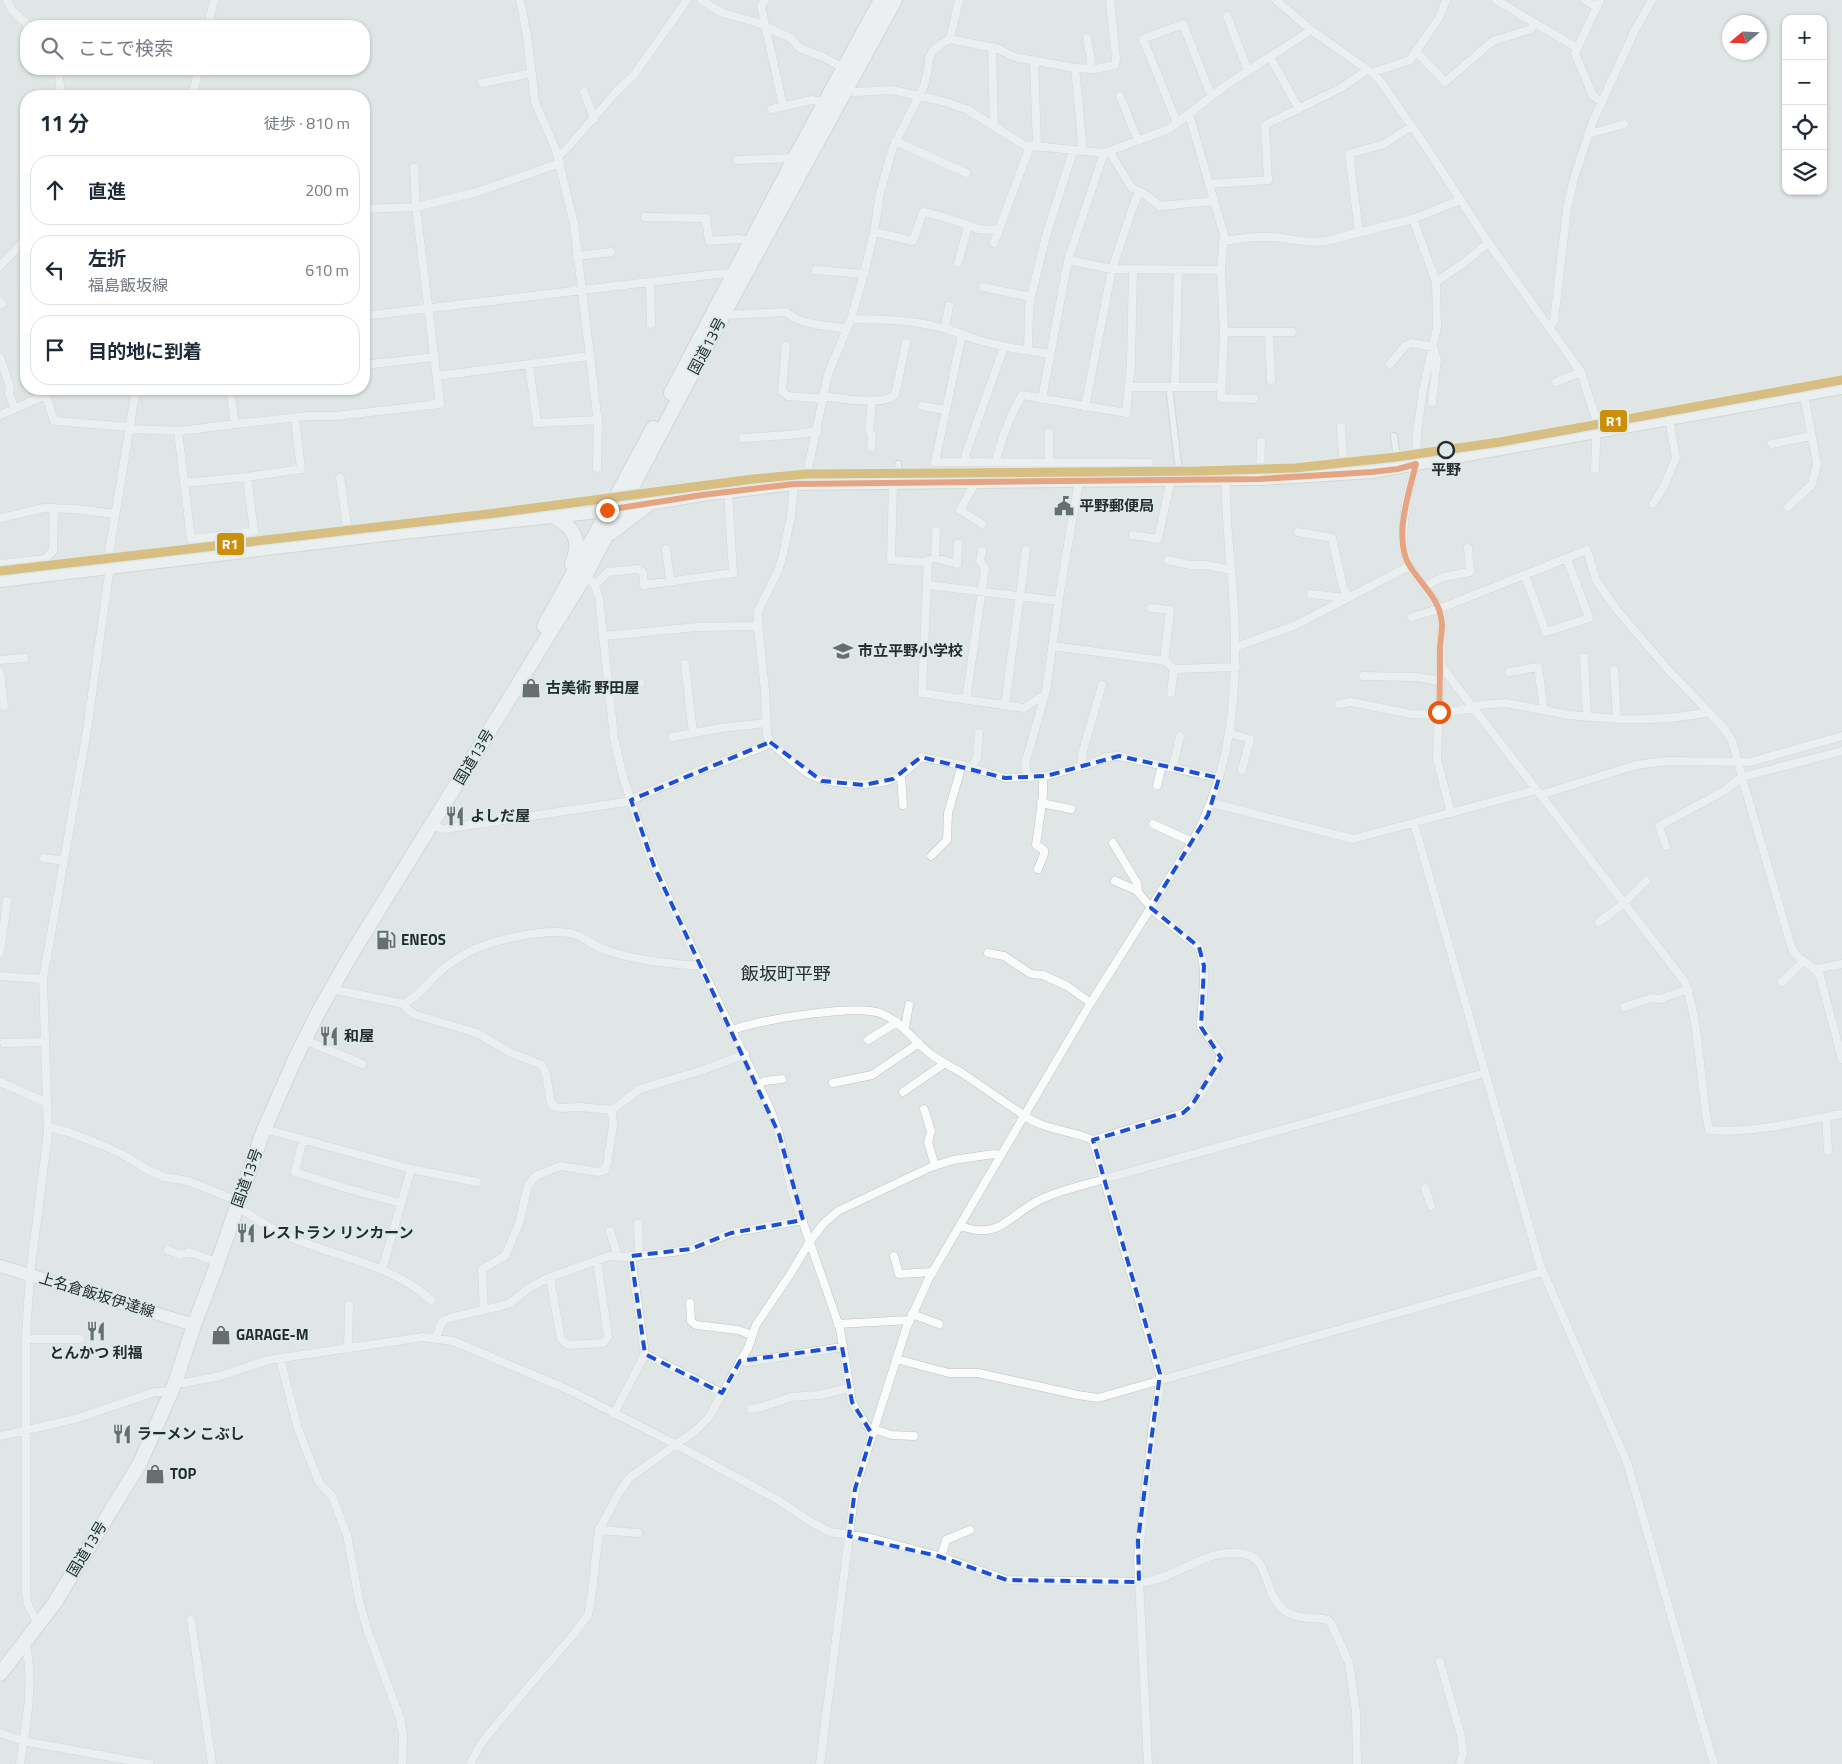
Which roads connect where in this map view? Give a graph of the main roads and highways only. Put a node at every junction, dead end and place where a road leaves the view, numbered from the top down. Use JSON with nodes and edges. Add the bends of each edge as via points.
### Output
{"nodes":[{"id":1,"x":881,"y":0,"type":"edge"},
{"id":2,"x":895,"y":0,"type":"edge"},
{"id":3,"x":840,"y":88,"type":"junction"},
{"id":4,"x":1842,"y":388,"type":"edge"},
{"id":5,"x":650,"y":503,"type":"junction"},
{"id":6,"x":614,"y":510,"type":"junction"},
{"id":7,"x":552,"y":515,"type":"junction"},
{"id":8,"x":604,"y":540,"type":"junction"},
{"id":9,"x":0,"y":581,"type":"edge"},
{"id":10,"x":540,"y":633,"type":"junction"},
{"id":11,"x":514,"y":690,"type":"junction"},
{"id":12,"x":0,"y":1266,"type":"edge"},
{"id":13,"x":194,"y":1324,"type":"junction"},
{"id":14,"x":0,"y":1674,"type":"edge"}],
"edges":[{"from":1,"to":3,"type":"highway","name":"国道13号","via":[[844,68]]},
{"from":2,"to":3,"type":"highway","name":"国道13号"},
{"from":3,"to":6,"type":"highway","name":"国道13号","via":[[724,315]]},
{"from":3,"to":6,"type":"highway","name":"国道13号","via":[[825,104],[795,158],[616,497]]},
{"from":4,"to":5,"type":"main road","via":[[1398,469],[1226,480],[800,483]]},
{"from":5,"to":6,"type":"main road"},
{"from":5,"to":8,"type":"highway"},
{"from":6,"to":7,"type":"main road"},
{"from":6,"to":8,"type":"highway","name":"国道13号"},
{"from":6,"to":10,"type":"highway","name":"国道13号"},
{"from":7,"to":9,"type":"main road"},
{"from":7,"to":10,"type":"highway","via":[[569,526],[577,548]]},
{"from":8,"to":11,"type":"highway","name":"国道13号","via":[[590,580]]},
{"from":10,"to":11,"type":"highway","name":"国道13号"},
{"from":11,"to":13,"type":"highway","name":"国道13号","via":[[331,989],[305,1040],[265,1129]]},
{"from":12,"to":13,"type":"main road","name":"上名倉飯坂伊達線"},
{"from":13,"to":14,"type":"highway","name":"国道13号","via":[[173,1388],[140,1463],[54,1604]]}]}
